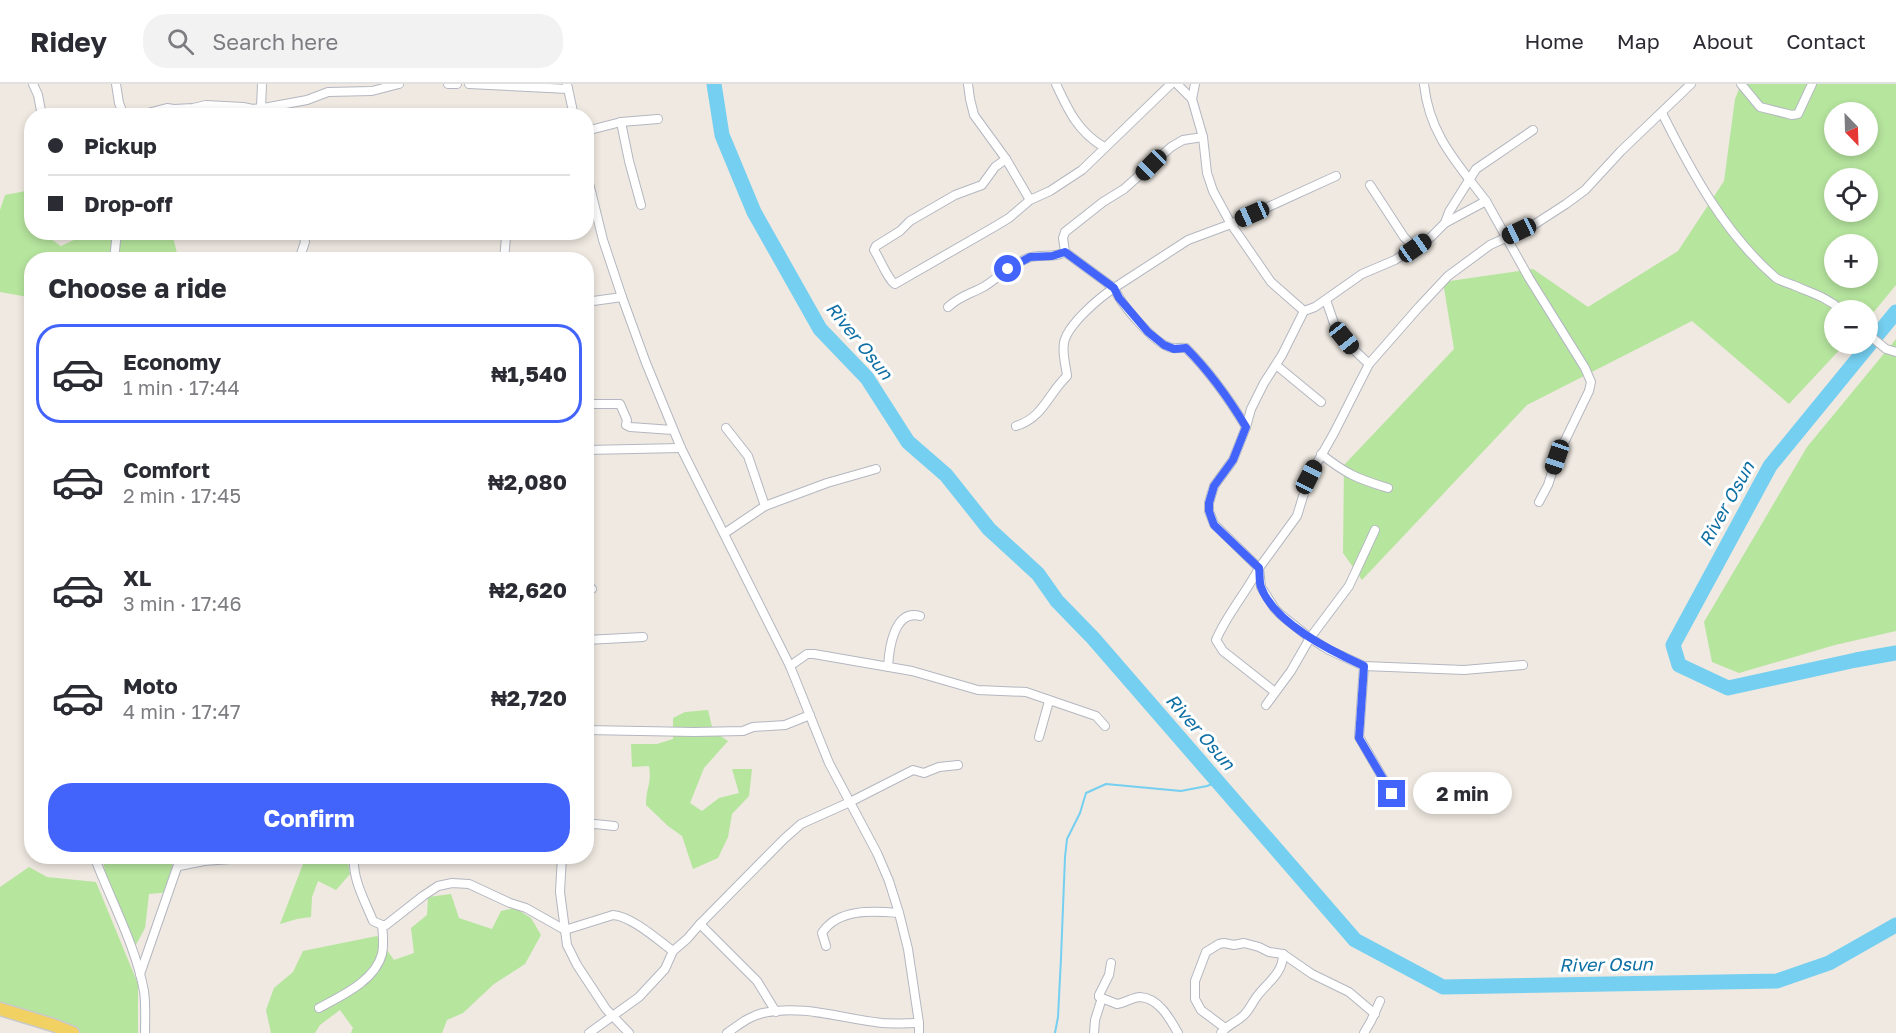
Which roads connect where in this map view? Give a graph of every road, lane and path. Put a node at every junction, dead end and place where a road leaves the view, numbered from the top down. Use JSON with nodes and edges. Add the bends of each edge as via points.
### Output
{"nodes":[{"id":1,"x":33,"y":84,"type":"edge"},
{"id":2,"x":116,"y":84,"type":"edge"},
{"id":3,"x":262,"y":84,"type":"edge"},
{"id":4,"x":399,"y":84,"type":"edge"},
{"id":5,"x":448,"y":84,"type":"edge"},
{"id":6,"x":457,"y":84,"type":"edge"},
{"id":7,"x":469,"y":84,"type":"edge"},
{"id":8,"x":968,"y":84,"type":"edge"},
{"id":9,"x":1056,"y":84,"type":"edge"},
{"id":10,"x":1171,"y":84,"type":"edge"},
{"id":11,"x":1177,"y":84,"type":"edge"},
{"id":12,"x":1195,"y":84,"type":"edge"},
{"id":13,"x":1424,"y":84,"type":"edge"},
{"id":14,"x":1691,"y":84,"type":"edge"},
{"id":15,"x":1741,"y":84,"type":"edge"},
{"id":16,"x":1812,"y":84,"type":"edge"},
{"id":17,"x":567,"y":87,"type":"edge"},
{"id":18,"x":372,"y":88,"type":"edge"},
{"id":19,"x":1192,"y":99,"type":"junction"},
{"id":20,"x":40,"y":108,"type":"edge"},
{"id":21,"x":121,"y":108,"type":"edge"},
{"id":22,"x":193,"y":108,"type":"edge"},
{"id":23,"x":248,"y":108,"type":"edge"},
{"id":24,"x":268,"y":108,"type":"edge"},
{"id":25,"x":276,"y":108,"type":"edge"},
{"id":26,"x":572,"y":108,"type":"edge"},
{"id":27,"x":1662,"y":113,"type":"junction"},
{"id":28,"x":658,"y":119,"type":"dead end"},
{"id":29,"x":621,"y":122,"type":"junction"},
{"id":30,"x":594,"y":129,"type":"edge"},
{"id":31,"x":1533,"y":130,"type":"dead end"},
{"id":32,"x":1203,"y":137,"type":"junction"},
{"id":33,"x":1104,"y":147,"type":"junction"},
{"id":34,"x":1006,"y":159,"type":"junction"},
{"id":35,"x":1336,"y":176,"type":"dead end"},
{"id":36,"x":1470,"y":180,"type":"junction"},
{"id":37,"x":1370,"y":186,"type":"dead end"},
{"id":38,"x":1030,"y":200,"type":"junction"},
{"id":39,"x":1486,"y":201,"type":"junction"},
{"id":40,"x":594,"y":203,"type":"edge"},
{"id":41,"x":641,"y":205,"type":"dead end"},
{"id":42,"x":1445,"y":223,"type":"junction"},
{"id":43,"x":1231,"y":224,"type":"junction"},
{"id":44,"x":1506,"y":237,"type":"junction"},
{"id":45,"x":1415,"y":248,"type":"junction"},
{"id":46,"x":1065,"y":252,"type":"junction"},
{"id":47,"x":1114,"y":288,"type":"junction"},
{"id":48,"x":622,"y":297,"type":"junction"},
{"id":49,"x":1326,"y":300,"type":"junction"},
{"id":50,"x":1828,"y":300,"type":"edge"},
{"id":51,"x":594,"y":301,"type":"edge"},
{"id":52,"x":948,"y":306,"type":"dead end"},
{"id":53,"x":1304,"y":311,"type":"junction"},
{"id":54,"x":1878,"y":342,"type":"edge"},
{"id":55,"x":1896,"y":352,"type":"edge"},
{"id":56,"x":1369,"y":364,"type":"junction"},
{"id":57,"x":1276,"y":365,"type":"junction"},
{"id":58,"x":1321,"y":402,"type":"dead end"},
{"id":59,"x":594,"y":404,"type":"edge"},
{"id":60,"x":1016,"y":426,"type":"dead end"},
{"id":61,"x":1246,"y":427,"type":"junction"},
{"id":62,"x":726,"y":428,"type":"dead end"},
{"id":63,"x":674,"y":430,"type":"junction"},
{"id":64,"x":681,"y":448,"type":"junction"},
{"id":65,"x":594,"y":450,"type":"edge"},
{"id":66,"x":1320,"y":454,"type":"junction"},
{"id":67,"x":876,"y":469,"type":"dead end"},
{"id":68,"x":1388,"y":489,"type":"dead end"},
{"id":69,"x":1539,"y":502,"type":"dead end"},
{"id":70,"x":765,"y":506,"type":"junction"},
{"id":71,"x":1375,"y":530,"type":"dead end"},
{"id":72,"x":725,"y":533,"type":"junction"},
{"id":73,"x":1259,"y":568,"type":"junction"},
{"id":74,"x":920,"y":616,"type":"dead end"},
{"id":75,"x":643,"y":638,"type":"dead end"},
{"id":76,"x":1310,"y":638,"type":"junction"},
{"id":77,"x":594,"y":640,"type":"edge"},
{"id":78,"x":1523,"y":665,"type":"dead end"},
{"id":79,"x":790,"y":666,"type":"junction"},
{"id":80,"x":1364,"y":666,"type":"junction"},
{"id":81,"x":888,"y":667,"type":"junction"},
{"id":82,"x":1275,"y":692,"type":"junction"},
{"id":83,"x":1049,"y":700,"type":"junction"},
{"id":84,"x":1266,"y":705,"type":"dead end"},
{"id":85,"x":810,"y":716,"type":"junction"},
{"id":86,"x":1105,"y":726,"type":"dead end"},
{"id":87,"x":594,"y":730,"type":"edge"},
{"id":88,"x":1039,"y":737,"type":"dead end"},
{"id":89,"x":958,"y":765,"type":"dead end"},
{"id":90,"x":1392,"y":794,"type":"dead end"},
{"id":91,"x":850,"y":802,"type":"junction"},
{"id":92,"x":594,"y":824,"type":"edge"},
{"id":93,"x":614,"y":826,"type":"dead end"},
{"id":94,"x":98,"y":864,"type":"edge"},
{"id":95,"x":189,"y":864,"type":"edge"},
{"id":96,"x":353,"y":864,"type":"edge"},
{"id":97,"x":562,"y":864,"type":"edge"},
{"id":98,"x":179,"y":866,"type":"joint"},
{"id":99,"x":899,"y":913,"type":"junction"},
{"id":100,"x":700,"y":924,"type":"junction"},
{"id":101,"x":382,"y":925,"type":"junction"},
{"id":102,"x":565,"y":930,"type":"junction"},
{"id":103,"x":826,"y":946,"type":"dead end"},
{"id":104,"x":673,"y":951,"type":"junction"},
{"id":105,"x":1283,"y":954,"type":"junction"},
{"id":106,"x":1111,"y":963,"type":"dead end"},
{"id":107,"x":140,"y":974,"type":"junction"},
{"id":108,"x":1102,"y":998,"type":"junction"},
{"id":109,"x":1380,"y":1001,"type":"dead end"},
{"id":110,"x":319,"y":1008,"type":"dead end"},
{"id":111,"x":0,"y":1009,"type":"edge"},
{"id":112,"x":776,"y":1012,"type":"junction"},
{"id":113,"x":613,"y":1014,"type":"junction"},
{"id":114,"x":1375,"y":1014,"type":"junction"},
{"id":115,"x":920,"y":1023,"type":"junction"},
{"id":116,"x":1223,"y":1031,"type":"edge"},
{"id":117,"x":74,"y":1033,"type":"edge"},
{"id":118,"x":145,"y":1033,"type":"edge"},
{"id":119,"x":589,"y":1033,"type":"edge"},
{"id":120,"x":629,"y":1033,"type":"edge"},
{"id":121,"x":727,"y":1033,"type":"edge"},
{"id":122,"x":919,"y":1033,"type":"edge"},
{"id":123,"x":1094,"y":1033,"type":"edge"},
{"id":124,"x":1178,"y":1033,"type":"edge"},
{"id":125,"x":1364,"y":1033,"type":"edge"}],
"edges":[{"from":1,"to":20,"type":"street"},
{"from":2,"to":21,"type":"street"},
{"from":3,"to":24,"type":"street"},
{"from":4,"to":18,"type":"street"},
{"from":5,"to":6,"type":"street"},
{"from":7,"to":17,"type":"street"},
{"from":8,"to":34,"type":"street","via":[[974,116]]},
{"from":9,"to":33,"type":"street","via":[[1078,126]]},
{"from":10,"to":33,"type":"street"},
{"from":11,"to":19,"type":"street"},
{"from":12,"to":19,"type":"street"},
{"from":13,"to":36,"type":"street","via":[[1428,110],[1442,143]]},
{"from":14,"to":27,"type":"street"},
{"from":15,"to":16,"type":"street","via":[[1760,107],[1791,115],[1801,110]]},
{"from":17,"to":26,"type":"street"},
{"from":18,"to":25,"type":"street","via":[[328,92]]},
{"from":19,"to":32,"type":"street"},
{"from":22,"to":23,"type":"street"},
{"from":27,"to":44,"type":"street","via":[[1585,190],[1532,226]]},
{"from":27,"to":50,"type":"street","via":[[1698,180],[1741,241],[1778,279]]},
{"from":28,"to":29,"type":"street"},
{"from":29,"to":30,"type":"street"},
{"from":29,"to":41,"type":"street"},
{"from":31,"to":36,"type":"street","via":[[1476,169]]},
{"from":32,"to":43,"type":"street","via":[[1210,184]]},
{"from":32,"to":46,"type":"street","via":[[1183,140],[1172,147],[1124,189],[1065,232]]},
{"from":33,"to":38,"type":"street","via":[[1082,170]]},
{"from":34,"to":38,"type":"street"},
{"from":34,"to":38,"type":"street","via":[[982,185],[955,195],[876,246],[874,250],[891,282],[901,282],[1009,218]]},
{"from":35,"to":43,"type":"street"},
{"from":36,"to":39,"type":"street"},
{"from":36,"to":42,"type":"street"},
{"from":37,"to":45,"type":"street"},
{"from":39,"to":42,"type":"street"},
{"from":39,"to":44,"type":"street"},
{"from":40,"to":48,"type":"street"},
{"from":42,"to":45,"type":"street"},
{"from":43,"to":47,"type":"street","via":[[1188,240]]},
{"from":43,"to":53,"type":"street","via":[[1271,282]]},
{"from":44,"to":56,"type":"street","via":[[1448,276]]},
{"from":44,"to":69,"type":"street","via":[[1591,382]]},
{"from":45,"to":49,"type":"street","via":[[1362,273]]},
{"from":46,"to":47,"type":"street"},
{"from":46,"to":52,"type":"street","via":[[1023,260]]},
{"from":47,"to":60,"type":"street","via":[[1079,318],[1067,336],[1067,376],[1034,418]]},
{"from":47,"to":61,"type":"street","via":[[1148,332],[1164,345],[1186,348],[1204,366],[1226,392]]},
{"from":48,"to":51,"type":"street"},
{"from":48,"to":63,"type":"street"},
{"from":49,"to":53,"type":"street"},
{"from":49,"to":56,"type":"street","via":[[1336,329]]},
{"from":53,"to":57,"type":"street"},
{"from":54,"to":55,"type":"street"},
{"from":56,"to":66,"type":"street"},
{"from":57,"to":58,"type":"street"},
{"from":57,"to":61,"type":"street","via":[[1251,409]]},
{"from":59,"to":63,"type":"street","via":[[620,404],[630,427]]},
{"from":61,"to":73,"type":"street","via":[[1233,460],[1214,486],[1209,511],[1214,525]]},
{"from":62,"to":70,"type":"street","via":[[748,456]]},
{"from":63,"to":64,"type":"street"},
{"from":64,"to":65,"type":"street"},
{"from":64,"to":72,"type":"street"},
{"from":66,"to":68,"type":"street","via":[[1359,480]]},
{"from":66,"to":73,"type":"street","via":[[1297,516]]},
{"from":67,"to":70,"type":"street"},
{"from":70,"to":72,"type":"street"},
{"from":71,"to":76,"type":"street","via":[[1350,586]]},
{"from":72,"to":79,"type":"street"},
{"from":73,"to":76,"type":"street","via":[[1261,586],[1275,609]]},
{"from":73,"to":82,"type":"street","via":[[1216,640],[1223,651]]},
{"from":74,"to":81,"type":"street","via":[[908,617],[897,627]]},
{"from":75,"to":77,"type":"street"},
{"from":76,"to":80,"type":"street"},
{"from":76,"to":82,"type":"street"},
{"from":78,"to":80,"type":"street","via":[[1464,670]]},
{"from":79,"to":81,"type":"street","via":[[814,654]]},
{"from":79,"to":85,"type":"street"},
{"from":80,"to":90,"type":"street","via":[[1359,738]]},
{"from":81,"to":83,"type":"street","via":[[978,690],[1026,692]]},
{"from":82,"to":84,"type":"street"},
{"from":83,"to":86,"type":"street","via":[[1096,716]]},
{"from":83,"to":88,"type":"street"},
{"from":85,"to":87,"type":"street","via":[[784,725],[743,731]]},
{"from":85,"to":91,"type":"street"},
{"from":89,"to":91,"type":"street","via":[[924,772],[913,770]]},
{"from":91,"to":99,"type":"street","via":[[877,853]]},
{"from":91,"to":100,"type":"street","via":[[801,824]]},
{"from":92,"to":93,"type":"street"},
{"from":94,"to":107,"type":"street"},
{"from":95,"to":98,"type":"street"},
{"from":96,"to":101,"type":"street","via":[[373,921]]},
{"from":97,"to":102,"type":"street","via":[[560,892]]},
{"from":98,"to":107,"type":"street"},
{"from":99,"to":103,"type":"street","via":[[867,911],[838,920],[822,933]]},
{"from":99,"to":115,"type":"street"},
{"from":100,"to":104,"type":"street"},
{"from":100,"to":112,"type":"street","via":[[757,981]]},
{"from":101,"to":102,"type":"street","via":[[438,886],[452,882],[469,884],[526,908]]},
{"from":101,"to":110,"type":"street","via":[[382,954],[376,967],[366,978]]},
{"from":102,"to":104,"type":"street","via":[[619,915]]},
{"from":102,"to":113,"type":"street","via":[[577,965]]},
{"from":104,"to":113,"type":"street","via":[[654,981]]},
{"from":105,"to":114,"type":"street","via":[[1349,992]]},
{"from":105,"to":116,"type":"street","via":[[1275,977],[1246,1013]]},
{"from":105,"to":116,"type":"street","via":[[1244,943],[1219,944],[1206,952],[1195,981],[1194,999]]},
{"from":106,"to":108,"type":"street","via":[[1099,995]]},
{"from":107,"to":118,"type":"street"},
{"from":108,"to":123,"type":"street"},
{"from":108,"to":124,"type":"street","via":[[1117,1004],[1146,998],[1158,1005]]},
{"from":109,"to":114,"type":"street"},
{"from":111,"to":117,"type":"main road"},
{"from":112,"to":115,"type":"street","via":[[810,1011],[884,1023]]},
{"from":112,"to":121,"type":"street","via":[[744,1020]]},
{"from":113,"to":119,"type":"street"},
{"from":113,"to":120,"type":"street"},
{"from":114,"to":125,"type":"street"},
{"from":115,"to":122,"type":"street"}]}
